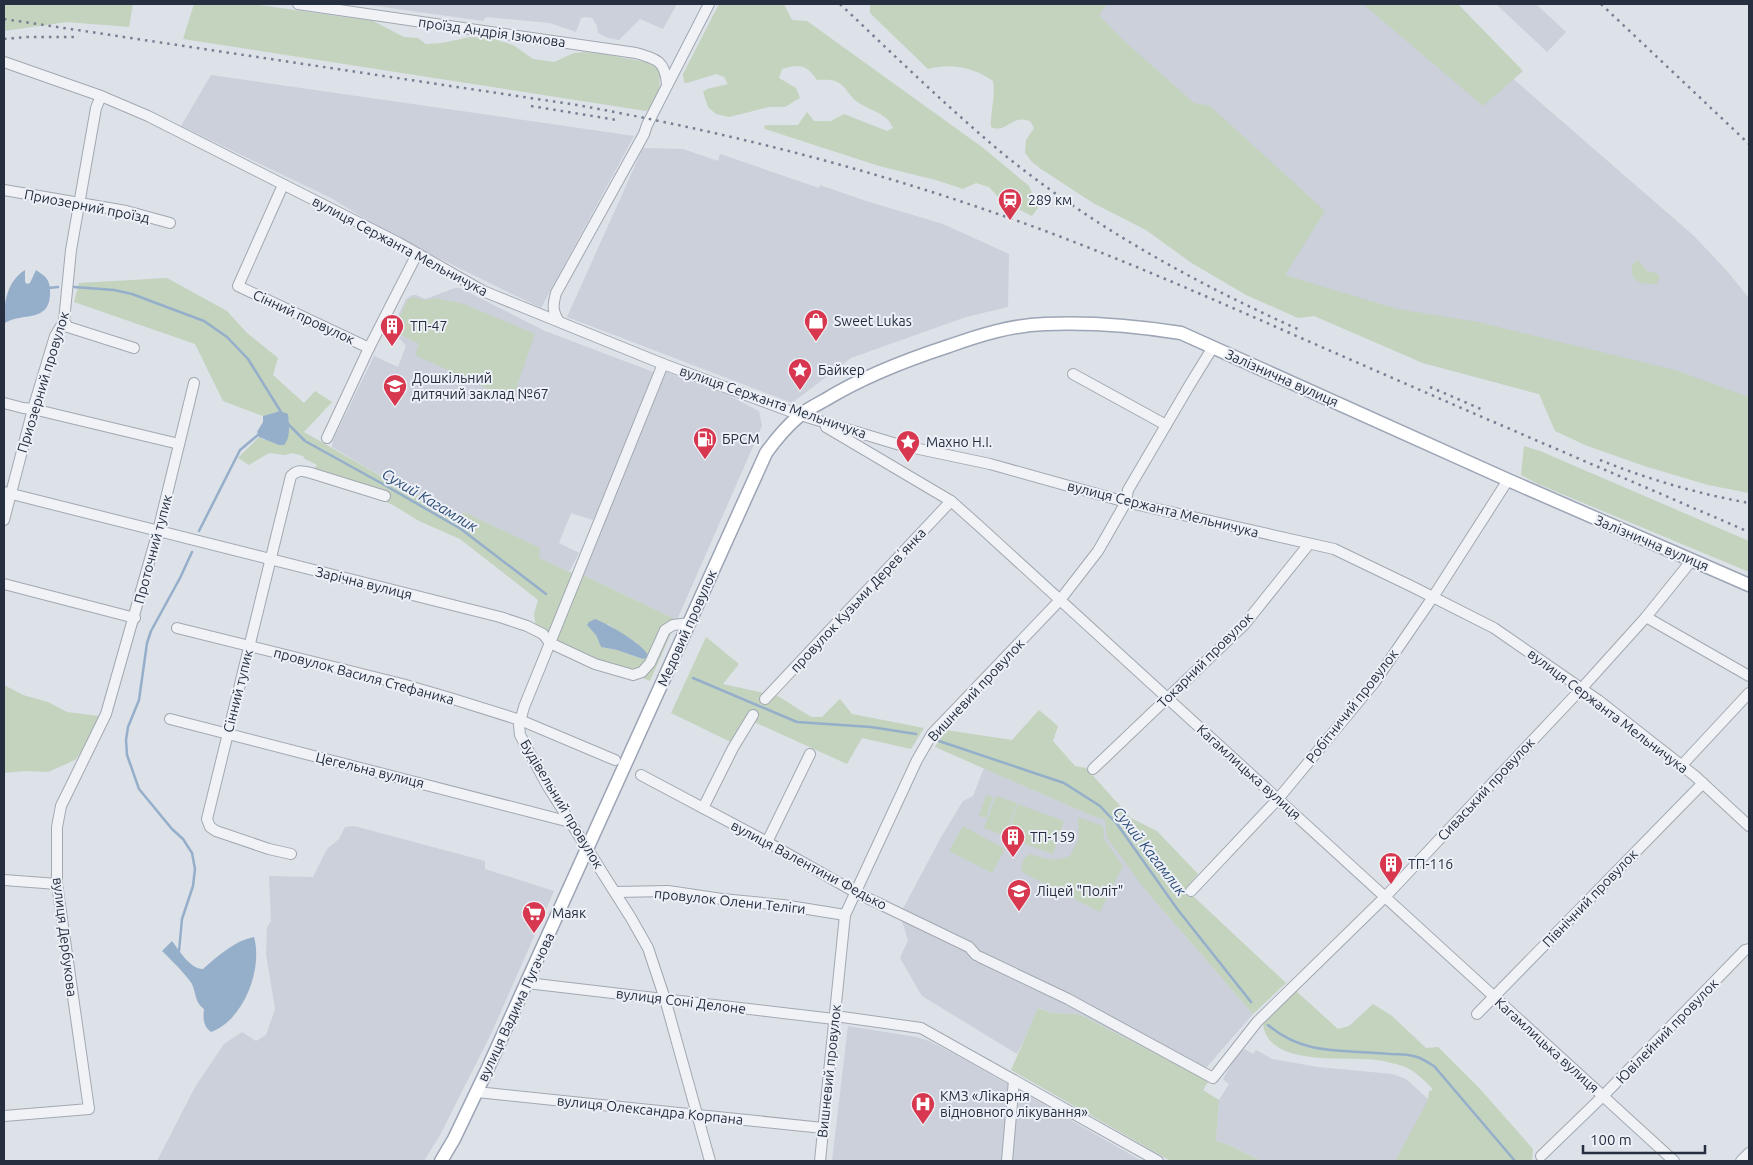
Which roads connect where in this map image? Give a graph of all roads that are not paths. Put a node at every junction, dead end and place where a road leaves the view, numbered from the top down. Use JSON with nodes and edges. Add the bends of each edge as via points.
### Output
{"nodes":[{"id":1,"x":298,"y":4,"type":"edge"},
{"id":2,"x":709,"y":4,"type":"edge"},
{"id":3,"x":4,"y":62,"type":"edge"},
{"id":4,"x":667,"y":84,"type":"junction"},
{"id":5,"x":101,"y":96,"type":"junction"},
{"id":6,"x":284,"y":185,"type":"junction"},
{"id":7,"x":4,"y":190,"type":"edge"},
{"id":8,"x":80,"y":203,"type":"junction"},
{"id":9,"x":170,"y":223,"type":"dead end"},
{"id":10,"x":417,"y":254,"type":"junction"},
{"id":11,"x":558,"y":320,"type":"junction"},
{"id":12,"x":64,"y":321,"type":"junction"},
{"id":13,"x":1214,"y":347,"type":"junction"},
{"id":14,"x":134,"y":348,"type":"dead end"},
{"id":15,"x":369,"y":348,"type":"junction"},
{"id":16,"x":663,"y":364,"type":"junction"},
{"id":17,"x":1073,"y":374,"type":"dead end"},
{"id":18,"x":194,"y":384,"type":"dead end"},
{"id":19,"x":4,"y":403,"type":"edge"},
{"id":20,"x":32,"y":408,"type":"junction"},
{"id":21,"x":800,"y":415,"type":"junction"},
{"id":22,"x":1166,"y":425,"type":"junction"},
{"id":23,"x":328,"y":438,"type":"dead end"},
{"id":24,"x":179,"y":444,"type":"junction"},
{"id":25,"x":1508,"y":480,"type":"junction"},
{"id":26,"x":7,"y":493,"type":"edge"},
{"id":27,"x":385,"y":496,"type":"dead end"},
{"id":28,"x":951,"y":501,"type":"junction"},
{"id":29,"x":1126,"y":502,"type":"junction"},
{"id":30,"x":4,"y":520,"type":"edge"},
{"id":31,"x":158,"y":531,"type":"junction"},
{"id":32,"x":1309,"y":544,"type":"junction"},
{"id":33,"x":270,"y":560,"type":"junction"},
{"id":34,"x":1692,"y":560,"type":"junction"},
{"id":35,"x":4,"y":584,"type":"edge"},
{"id":36,"x":1749,"y":585,"type":"edge"},
{"id":37,"x":1433,"y":597,"type":"junction"},
{"id":38,"x":1060,"y":600,"type":"junction"},
{"id":39,"x":1646,"y":617,"type":"junction"},
{"id":40,"x":135,"y":618,"type":"junction"},
{"id":41,"x":690,"y":623,"type":"junction"},
{"id":42,"x":177,"y":628,"type":"dead end"},
{"id":43,"x":550,"y":643,"type":"junction"},
{"id":44,"x":249,"y":647,"type":"junction"},
{"id":45,"x":1749,"y":676,"type":"edge"},
{"id":46,"x":1582,"y":688,"type":"junction"},
{"id":47,"x":1749,"y":693,"type":"edge"},
{"id":48,"x":1167,"y":698,"type":"junction"},
{"id":49,"x":765,"y":699,"type":"dead end"},
{"id":50,"x":106,"y":714,"type":"joint"},
{"id":51,"x":753,"y":716,"type":"dead end"},
{"id":52,"x":170,"y":719,"type":"dead end"},
{"id":53,"x":520,"y":720,"type":"junction"},
{"id":54,"x":228,"y":734,"type":"junction"},
{"id":55,"x":810,"y":754,"type":"dead end"},
{"id":56,"x":615,"y":760,"type":"dead end"},
{"id":57,"x":1682,"y":765,"type":"junction"},
{"id":58,"x":1092,"y":768,"type":"dead end"},
{"id":59,"x":641,"y":775,"type":"dead end"},
{"id":60,"x":1703,"y":783,"type":"junction"},
{"id":61,"x":1278,"y":799,"type":"junction"},
{"id":62,"x":703,"y":808,"type":"junction"},
{"id":63,"x":570,"y":822,"type":"junction"},
{"id":64,"x":1749,"y":826,"type":"edge"},
{"id":65,"x":767,"y":842,"type":"junction"},
{"id":66,"x":588,"y":850,"type":"junction"},
{"id":67,"x":291,"y":854,"type":"dead end"},
{"id":68,"x":4,"y":880,"type":"edge"},
{"id":69,"x":57,"y":884,"type":"junction"},
{"id":70,"x":1191,"y":891,"type":"dead end"},
{"id":71,"x":615,"y":892,"type":"junction"},
{"id":72,"x":855,"y":892,"type":"junction"},
{"id":73,"x":1385,"y":897,"type":"junction"},
{"id":74,"x":845,"y":915,"type":"junction"},
{"id":75,"x":1749,"y":948,"type":"edge"},
{"id":76,"x":527,"y":983,"type":"junction"},
{"id":77,"x":1494,"y":997,"type":"junction"},
{"id":78,"x":665,"y":999,"type":"junction"},
{"id":79,"x":1477,"y":1014,"type":"dead end"},
{"id":80,"x":834,"y":1018,"type":"junction"},
{"id":81,"x":1213,"y":1078,"type":"joint"},
{"id":82,"x":1014,"y":1080,"type":"junction"},
{"id":83,"x":477,"y":1092,"type":"junction"},
{"id":84,"x":1603,"y":1096,"type":"junction"},
{"id":85,"x":4,"y":1105,"type":"edge"},
{"id":86,"x":4,"y":1116,"type":"edge"},
{"id":87,"x":698,"y":1116,"type":"junction"},
{"id":88,"x":823,"y":1128,"type":"junction"},
{"id":89,"x":1749,"y":1153,"type":"edge"},
{"id":90,"x":1541,"y":1156,"type":"dead end"},
{"id":91,"x":441,"y":1161,"type":"edge"},
{"id":92,"x":710,"y":1161,"type":"edge"},
{"id":93,"x":820,"y":1161,"type":"edge"},
{"id":94,"x":1007,"y":1161,"type":"edge"},
{"id":95,"x":1158,"y":1161,"type":"edge"},
{"id":96,"x":1674,"y":1161,"type":"edge"},
{"id":97,"x":1741,"y":1161,"type":"edge"}],
"edges":[{"from":1,"to":4,"type":"street","name":"проїзд Андрія Ізюмова","via":[[636,53],[655,58],[666,70]]},
{"from":2,"to":4,"type":"street"},
{"from":3,"to":5,"type":"street","name":"вулиця Сержанта Мельничука"},
{"from":4,"to":11,"type":"street","via":[[644,134],[556,293],[553,312]]},
{"from":5,"to":6,"type":"street","name":"вулиця Сержанта Мельничука","via":[[148,116]]},
{"from":5,"to":8,"type":"street","name":"Приозерний провулок","via":[[96,108]]},
{"from":6,"to":10,"type":"street","name":"вулиця Сержанта Мельничука"},
{"from":6,"to":15,"type":"street","name":"Сінний провулок","via":[[238,286]]},
{"from":7,"to":8,"type":"street","name":"Приозерний проїзд"},
{"from":8,"to":9,"type":"street","name":"Приозерний проїзд"},
{"from":8,"to":12,"type":"street","name":"Приозерний провулок","via":[[71,250]]},
{"from":10,"to":11,"type":"street","name":"вулиця Сержанта Мельничука","via":[[482,291]]},
{"from":10,"to":15,"type":"street","name":"Сінний провулок"},
{"from":11,"to":16,"type":"street","name":"вулиця Сержанта Мельничука"},
{"from":12,"to":14,"type":"street","via":[[68,327]]},
{"from":12,"to":20,"type":"street","name":"Приозерний провулок","via":[[55,336]]},
{"from":13,"to":21,"type":"main road","name":"Залізнична вулиця","via":[[1181,334],[1152,328],[1098,324],[1006,328],[902,361]]},
{"from":13,"to":22,"type":"street","name":"Вишневий провулок"},
{"from":13,"to":25,"type":"main road","name":"Залізнична вулиця"},
{"from":15,"to":23,"type":"street","name":"Сінний провулок"},
{"from":16,"to":21,"type":"street","name":"вулиця Сержанта Мельничука"},
{"from":16,"to":43,"type":"street","name":"Будівельний провулок"},
{"from":17,"to":22,"type":"street"},
{"from":18,"to":24,"type":"street","name":"Проточний тупик"},
{"from":19,"to":20,"type":"street"},
{"from":20,"to":24,"type":"street"},
{"from":20,"to":26,"type":"street","name":"Приозерний провулок"},
{"from":21,"to":28,"type":"street","name":"Кагамлицька вулиця","via":[[837,433]]},
{"from":21,"to":29,"type":"street","name":"вулиця Сержанта Мельничука","via":[[900,445],[990,464]]},
{"from":21,"to":41,"type":"main road","name":"Медовий провулок","via":[[781,432],[766,453]]},
{"from":22,"to":29,"type":"street","name":"Вишневий провулок","via":[[1128,490]]},
{"from":24,"to":31,"type":"street","name":"Проточний тупик"},
{"from":25,"to":34,"type":"main road","name":"Залізнична вулиця"},
{"from":25,"to":37,"type":"street","name":"Робітничий провулок"},
{"from":26,"to":30,"type":"street","name":"Приозерний провулок"},
{"from":26,"to":31,"type":"street","name":"Зарічна вулиця"},
{"from":27,"to":33,"type":"street","name":"Сінний тупик","via":[[311,473],[294,472]]},
{"from":28,"to":38,"type":"street","name":"Кагамлицька вулиця"},
{"from":28,"to":49,"type":"street","name":"провулок Кузьми Деревʼянка"},
{"from":29,"to":32,"type":"street","name":"вулиця Сержанта Мельничука"},
{"from":29,"to":38,"type":"street","name":"Вишневий провулок","via":[[1098,551]]},
{"from":31,"to":33,"type":"street","name":"Зарічна вулиця"},
{"from":31,"to":40,"type":"street","name":"Проточний тупик"},
{"from":32,"to":37,"type":"street","name":"вулиця Сержанта Мельничука","via":[[1334,549]]},
{"from":32,"to":48,"type":"street","name":"Токарний провулок","via":[[1244,625]]},
{"from":33,"to":43,"type":"street","name":"Зарічна вулиця","via":[[500,617],[527,626]]},
{"from":33,"to":44,"type":"street","name":"Сінний тупик"},
{"from":34,"to":36,"type":"main road","name":"Залізнична вулиця"},
{"from":34,"to":39,"type":"street","name":"Сиваський провулок"},
{"from":35,"to":40,"type":"street"},
{"from":37,"to":46,"type":"street","name":"вулиця Сержанта Мельничука","via":[[1494,628]]},
{"from":37,"to":61,"type":"street","name":"Робітничий провулок","via":[[1374,683]]},
{"from":38,"to":48,"type":"street","name":"Кагамлицька вулиця"},
{"from":38,"to":72,"type":"street","name":"Вишневий провулок","via":[[932,734]]},
{"from":39,"to":45,"type":"street"},
{"from":39,"to":46,"type":"street","name":"Сиваський провулок"},
{"from":40,"to":50,"type":"street","name":"Проточний тупик"},
{"from":41,"to":43,"type":"street","name":"Зарічна вулиця","via":[[673,625],[665,630],[650,663],[638,674],[602,666]]},
{"from":41,"to":66,"type":"main road","name":"Медовий провулок"},
{"from":42,"to":44,"type":"street","name":"провулок Василя Стефаника"},
{"from":43,"to":53,"type":"street","name":"Будівельний провулок"},
{"from":44,"to":53,"type":"street","name":"провулок Василя Стефаника","via":[[402,684]]},
{"from":44,"to":54,"type":"street","name":"Сінний тупик"},
{"from":46,"to":57,"type":"street","name":"вулиця Сержанта Мельничука"},
{"from":46,"to":73,"type":"street","name":"Сиваський провулок"},
{"from":47,"to":57,"type":"street"},
{"from":48,"to":58,"type":"street","name":"Токарний провулок"},
{"from":48,"to":61,"type":"street","name":"Кагамлицька вулиця"},
{"from":50,"to":69,"type":"street","name":"вулиця Дербукова","via":[[61,806],[57,827]]},
{"from":51,"to":62,"type":"street"},
{"from":52,"to":54,"type":"street","name":"Цегельна вулиця"},
{"from":53,"to":56,"type":"street"},
{"from":53,"to":63,"type":"street","name":"Будівельний провулок","via":[[520,735]]},
{"from":54,"to":63,"type":"street","name":"Цегельна вулиця"},
{"from":54,"to":67,"type":"street","name":"Сінний тупик","via":[[207,819],[210,828]]},
{"from":55,"to":65,"type":"street"},
{"from":57,"to":60,"type":"street","name":"вулиця Сержанта Мельничука"},
{"from":59,"to":62,"type":"street","name":"вулиця Валентини Федько"},
{"from":60,"to":64,"type":"street","name":"вулиця Сержанта Мельничука"},
{"from":60,"to":77,"type":"street","name":"Північний провулок"},
{"from":61,"to":70,"type":"street","name":"Робітничий провулок"},
{"from":61,"to":73,"type":"street","name":"Кагамлицька вулиця"},
{"from":62,"to":65,"type":"street","name":"вулиця Валентини Федько"},
{"from":63,"to":66,"type":"street","name":"Будівельний провулок"},
{"from":65,"to":72,"type":"street","name":"вулиця Валентини Федько"},
{"from":66,"to":71,"type":"street","name":"Будівельний провулок"},
{"from":66,"to":76,"type":"main road","name":"вулиця Вадима Пугачова"},
{"from":68,"to":69,"type":"street"},
{"from":69,"to":86,"type":"street","name":"вулиця Дербукова","via":[[89,1109]]},
{"from":71,"to":74,"type":"street","name":"провулок Олени Теліги","via":[[668,891]]},
{"from":71,"to":78,"type":"street","name":"Будівельний провулок","via":[[648,948]]},
{"from":72,"to":74,"type":"street","name":"Вишневий провулок"},
{"from":72,"to":81,"type":"street","name":"вулиця Валентини Федько","via":[[1068,999]]},
{"from":73,"to":77,"type":"street","name":"Кагамлицька вулиця"},
{"from":73,"to":81,"type":"street","name":"Сиваський провулок","via":[[1257,1022]]},
{"from":74,"to":80,"type":"street","name":"Вишневий провулок"},
{"from":75,"to":84,"type":"street","name":"Ювілейний провулок"},
{"from":76,"to":78,"type":"street","name":"вулиця Соні Делоне"},
{"from":76,"to":83,"type":"main road","name":"вулиця Вадима Пугачова"},
{"from":77,"to":79,"type":"street","name":"Північний провулок"},
{"from":77,"to":84,"type":"street","name":"Кагамлицька вулиця"},
{"from":78,"to":80,"type":"street","name":"вулиця Соні Делоне"},
{"from":78,"to":87,"type":"street","name":"Будівельний провулок"},
{"from":80,"to":82,"type":"street","name":"вулиця Соні Делоне","via":[[921,1028]]},
{"from":80,"to":88,"type":"street","name":"Вишневий провулок"},
{"from":82,"to":94,"type":"street"},
{"from":82,"to":95,"type":"street","name":"вулиця Соні Делоне"},
{"from":83,"to":87,"type":"street","name":"вулиця Олександра Корпана"},
{"from":83,"to":91,"type":"main road","name":"вулиця Вадима Пугачова"},
{"from":84,"to":90,"type":"street","name":"Ювілейний провулок"},
{"from":84,"to":96,"type":"street","name":"Кагамлицька вулиця"},
{"from":85,"to":86,"type":"street"},
{"from":87,"to":88,"type":"street","name":"вулиця Олександра Корпана"},
{"from":87,"to":92,"type":"street","name":"Будівельний провулок"},
{"from":88,"to":93,"type":"street","name":"Вишневий провулок"},
{"from":89,"to":97,"type":"street"}]}
